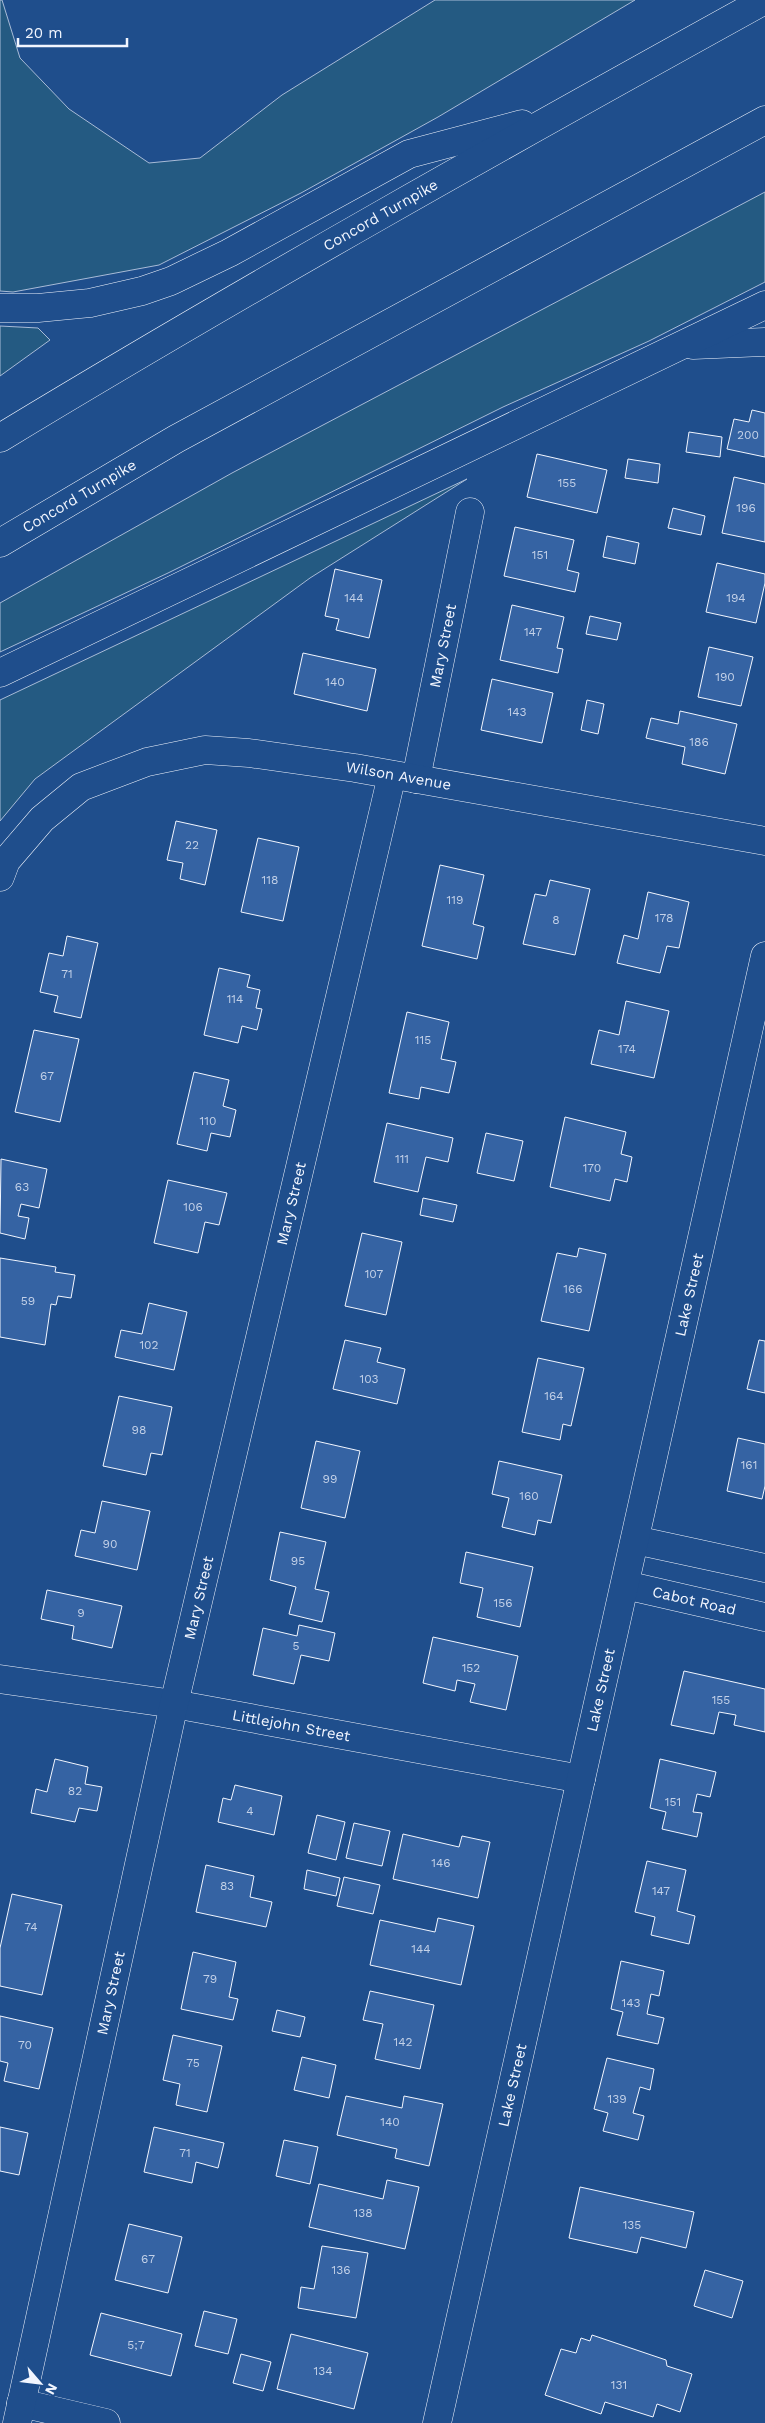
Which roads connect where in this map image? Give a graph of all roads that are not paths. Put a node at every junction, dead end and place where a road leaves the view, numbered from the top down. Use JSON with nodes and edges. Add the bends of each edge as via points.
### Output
{"nodes":[{"id":1,"x":765,"y":0,"type":"edge"},
{"id":2,"x":560,"y":113,"type":"junction"},
{"id":3,"x":765,"y":120,"type":"edge"},
{"id":4,"x":765,"y":305,"type":"edge"},
{"id":5,"x":0,"y":308,"type":"edge"},
{"id":6,"x":765,"y":342,"type":"edge"},
{"id":7,"x":682,"y":345,"type":"junction"},
{"id":8,"x":0,"y":438,"type":"edge"},
{"id":9,"x":470,"y":512,"type":"dead end"},
{"id":10,"x":0,"y":543,"type":"edge"},
{"id":11,"x":0,"y":673,"type":"edge"},
{"id":12,"x":404,"y":777,"type":"junction"},
{"id":13,"x":765,"y":841,"type":"edge"},
{"id":14,"x":0,"y":877,"type":"edge"},
{"id":15,"x":765,"y":956,"type":"edge"},
{"id":16,"x":635,"y":1540,"type":"junction"},
{"id":17,"x":765,"y":1568,"type":"edge"},
{"id":18,"x":625,"y":1585,"type":"junction"},
{"id":19,"x":765,"y":1617,"type":"edge"},
{"id":20,"x":0,"y":1679,"type":"edge"},
{"id":21,"x":174,"y":1704,"type":"junction"},
{"id":22,"x":581,"y":1780,"type":"junction"},
{"id":23,"x":19,"y":2413,"type":"edge"},
{"id":24,"x":106,"y":2423,"type":"edge"},
{"id":25,"x":437,"y":2423,"type":"edge"}],
"edges":[{"from":1,"to":2,"type":"main road","name":"Concord Turnpike"},
{"from":2,"to":5,"type":"main road","via":[[409,154],[230,253],[171,281],[90,303]]},
{"from":2,"to":8,"type":"main road","name":"Concord Turnpike","via":[[196,321]]},
{"from":3,"to":10,"type":"main road","name":"Concord Turnpike","via":[[176,439]]},
{"from":4,"to":7,"type":"main road"},
{"from":6,"to":7,"type":"main road"},
{"from":7,"to":11,"type":"main road"},
{"from":9,"to":12,"type":"main road","name":"Mary Street"},
{"from":12,"to":13,"type":"main road","name":"Wilson Avenue"},
{"from":12,"to":14,"type":"main road","name":"Wilson Avenue","via":[[249,753],[205,750],[147,762],[80,787],[44,817],[6,861]]},
{"from":12,"to":21,"type":"main road","name":"Mary Street"},
{"from":15,"to":16,"type":"main road","name":"Lake Street"},
{"from":16,"to":17,"type":"main road"},
{"from":16,"to":18,"type":"main road","name":"Lake Street"},
{"from":18,"to":19,"type":"main road","name":"Cabot Road"},
{"from":18,"to":22,"type":"main road","name":"Lake Street"},
{"from":20,"to":21,"type":"main road","name":"Littlejohn Street"},
{"from":21,"to":22,"type":"main road","name":"Littlejohn Street"},
{"from":21,"to":23,"type":"main road","name":"Mary Street"},
{"from":22,"to":25,"type":"main road","name":"Lake Street"},
{"from":23,"to":24,"type":"main road"}]}
